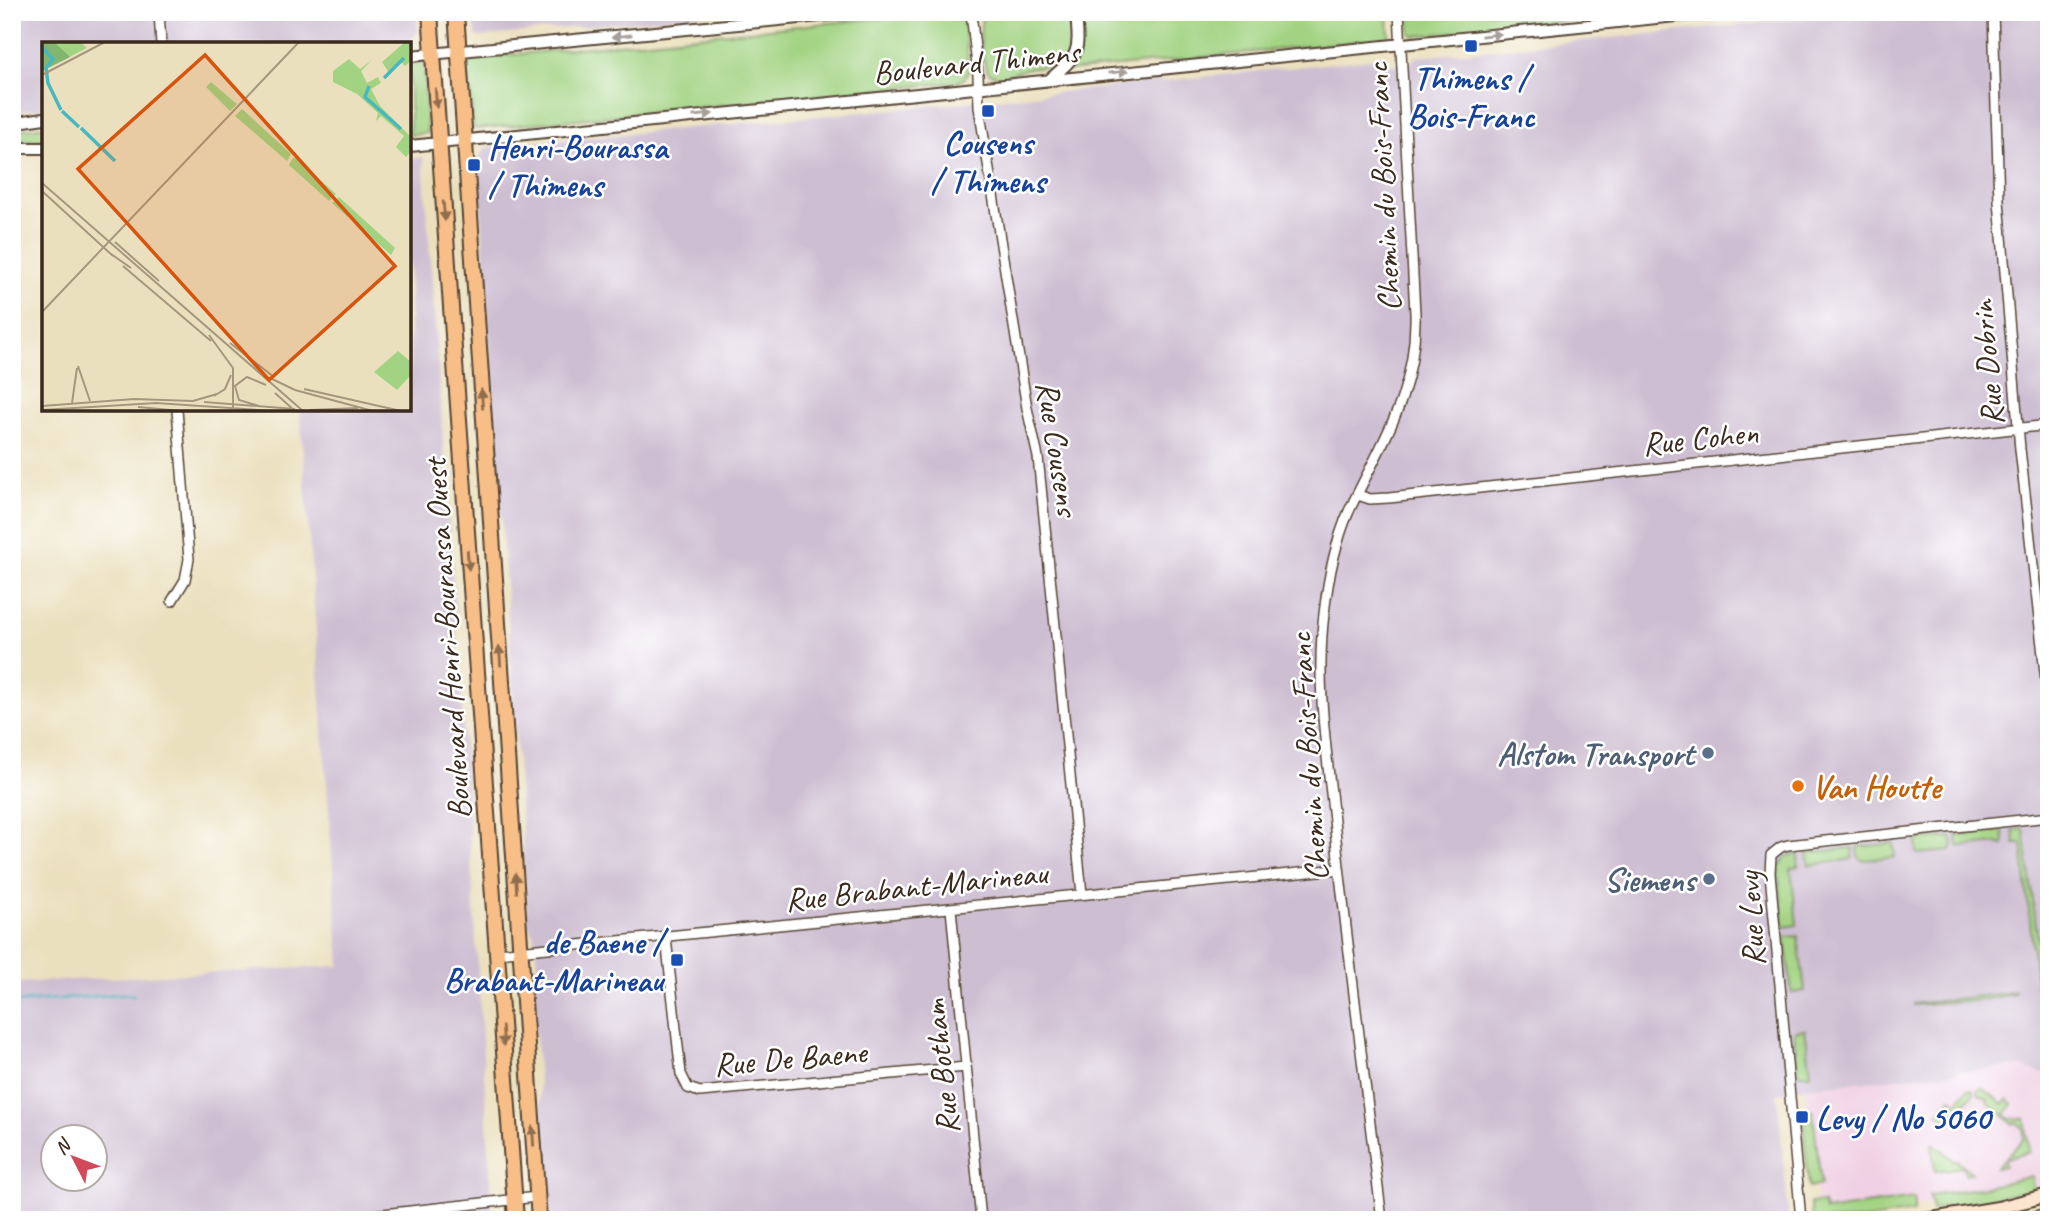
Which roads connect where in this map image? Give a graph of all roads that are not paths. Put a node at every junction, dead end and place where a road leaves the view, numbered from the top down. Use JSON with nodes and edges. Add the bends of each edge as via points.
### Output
{"nodes":[{"id":1,"x":159,"y":12,"type":"edge"},
{"id":2,"x":430,"y":12,"type":"edge"},
{"id":3,"x":456,"y":12,"type":"edge"},
{"id":4,"x":860,"y":12,"type":"edge"},
{"id":5,"x":971,"y":12,"type":"edge"},
{"id":6,"x":1076,"y":12,"type":"edge"},
{"id":7,"x":1399,"y":12,"type":"edge"},
{"id":8,"x":1716,"y":12,"type":"edge"},
{"id":9,"x":1993,"y":12,"type":"edge"},
{"id":10,"x":161,"y":42,"type":"edge"},
{"id":11,"x":1401,"y":44,"type":"junction"},
{"id":12,"x":458,"y":51,"type":"junction"},
{"id":13,"x":433,"y":54,"type":"junction"},
{"id":14,"x":411,"y":56,"type":"edge"},
{"id":15,"x":1050,"y":79,"type":"junction"},
{"id":16,"x":978,"y":87,"type":"junction"},
{"id":17,"x":42,"y":118,"type":"edge"},
{"id":18,"x":12,"y":123,"type":"edge"},
{"id":19,"x":464,"y":139,"type":"junction"},
{"id":20,"x":439,"y":143,"type":"junction"},
{"id":21,"x":411,"y":146,"type":"edge"},
{"id":22,"x":12,"y":148,"type":"edge"},
{"id":23,"x":42,"y":148,"type":"edge"},
{"id":24,"x":177,"y":411,"type":"edge"},
{"id":25,"x":2049,"y":425,"type":"edge"},
{"id":26,"x":2018,"y":429,"type":"junction"},
{"id":27,"x":1358,"y":495,"type":"junction"},
{"id":28,"x":172,"y":601,"type":"dead end"},
{"id":29,"x":2049,"y":708,"type":"edge"},
{"id":30,"x":2049,"y":817,"type":"edge"},
{"id":31,"x":1339,"y":869,"type":"junction"},
{"id":32,"x":1082,"y":894,"type":"junction"},
{"id":33,"x":951,"y":909,"type":"junction"},
{"id":34,"x":666,"y":938,"type":"junction"},
{"id":35,"x":520,"y":951,"type":"junction"},
{"id":36,"x":498,"y":953,"type":"junction"},
{"id":37,"x":967,"y":1067,"type":"junction"},
{"id":38,"x":2049,"y":1195,"type":"edge"},
{"id":39,"x":537,"y":1197,"type":"junction"},
{"id":40,"x":514,"y":1200,"type":"junction"},
{"id":41,"x":2049,"y":1216,"type":"edge"},
{"id":42,"x":1802,"y":1219,"type":"edge"},
{"id":43,"x":329,"y":1220,"type":"edge"},
{"id":44,"x":516,"y":1220,"type":"edge"},
{"id":45,"x":539,"y":1220,"type":"edge"},
{"id":46,"x":981,"y":1220,"type":"edge"},
{"id":47,"x":1382,"y":1220,"type":"edge"},
{"id":48,"x":1927,"y":1220,"type":"edge"},
{"id":49,"x":2034,"y":1220,"type":"edge"}],
"edges":[{"from":1,"to":10,"type":"street"},
{"from":2,"to":13,"type":"main road","name":"Boulevard Henri-Bourassa Ouest"},
{"from":3,"to":12,"type":"main road","name":"Boulevard Henri-Bourassa Ouest"},
{"from":4,"to":12,"type":"street","name":"Boulevard Thimens","one_way":true},
{"from":5,"to":16,"type":"street","name":"Rue Cousens"},
{"from":6,"to":15,"type":"street","via":[[1077,51]]},
{"from":7,"to":11,"type":"street","name":"Chemin du Bois-Franc"},
{"from":11,"to":8,"type":"street","name":"Boulevard Thimens","one_way":true},
{"from":9,"to":26,"type":"street","name":"Rue Dobrin","via":[[1999,201]]},
{"from":15,"to":11,"type":"street","name":"Boulevard Thimens","one_way":true},
{"from":11,"to":27,"type":"street","name":"Chemin du Bois-Franc","via":[[1414,348],[1402,401]]},
{"from":12,"to":13,"type":"street","name":"Boulevard Thimens"},
{"from":12,"to":19,"type":"main road","name":"Boulevard Henri-Bourassa Ouest"},
{"from":13,"to":14,"type":"street","name":"Boulevard Thimens"},
{"from":13,"to":20,"type":"main road","name":"Boulevard Henri-Bourassa Ouest","one_way":true},
{"from":15,"to":16,"type":"street","name":"Boulevard Thimens"},
{"from":19,"to":16,"type":"street","name":"Boulevard Thimens","one_way":true},
{"from":16,"to":32,"type":"street","name":"Rue Cousens","via":[[1038,457]]},
{"from":17,"to":18,"type":"street"},
{"from":19,"to":20,"type":"street","name":"Boulevard Thimens"},
{"from":35,"to":19,"type":"main road","name":"Boulevard Henri-Bourassa Ouest","one_way":true},
{"from":20,"to":21,"type":"street","name":"Boulevard Thimens"},
{"from":20,"to":36,"type":"main road","name":"Boulevard Henri-Bourassa Ouest","one_way":true},
{"from":22,"to":23,"type":"street"},
{"from":24,"to":28,"type":"street","via":[[189,559],[185,580]]},
{"from":25,"to":26,"type":"street","name":"Rue Cohen"},
{"from":26,"to":27,"type":"street","name":"Rue Cohen","via":[[1382,499]]},
{"from":26,"to":29,"type":"street","name":"Rue Dobrin"},
{"from":27,"to":31,"type":"street","name":"Chemin du Bois-Franc","via":[[1333,563],[1322,641],[1324,717]]},
{"from":30,"to":42,"type":"street","name":"Rue Levy","via":[[1788,845],[1771,855]]},
{"from":31,"to":32,"type":"street","name":"Rue Brabant-Marineau"},
{"from":31,"to":47,"type":"street","name":"Chemin du Bois-Franc"},
{"from":32,"to":33,"type":"street","name":"Rue Brabant-Marineau"},
{"from":33,"to":34,"type":"street","name":"Rue Brabant-Marineau"},
{"from":33,"to":37,"type":"street","name":"Rue Botham"},
{"from":34,"to":35,"type":"street","name":"Rue Brabant-Marineau"},
{"from":34,"to":37,"type":"street","name":"Rue De Baene","via":[[681,1074],[688,1088],[700,1092]]},
{"from":35,"to":36,"type":"street","name":"Rue Brabant-Marineau"},
{"from":39,"to":35,"type":"main road","name":"Boulevard Henri-Bourassa Ouest","one_way":true},
{"from":36,"to":40,"type":"main road","name":"Boulevard Henri-Bourassa Ouest","one_way":true},
{"from":37,"to":46,"type":"street","name":"Rue Botham"},
{"from":38,"to":48,"type":"main road"},
{"from":39,"to":40,"type":"street"},
{"from":39,"to":45,"type":"main road","name":"Boulevard Henri-Bourassa Ouest"},
{"from":40,"to":43,"type":"street"},
{"from":40,"to":44,"type":"main road","name":"Boulevard Henri-Bourassa Ouest"},
{"from":41,"to":49,"type":"highway"}]}
